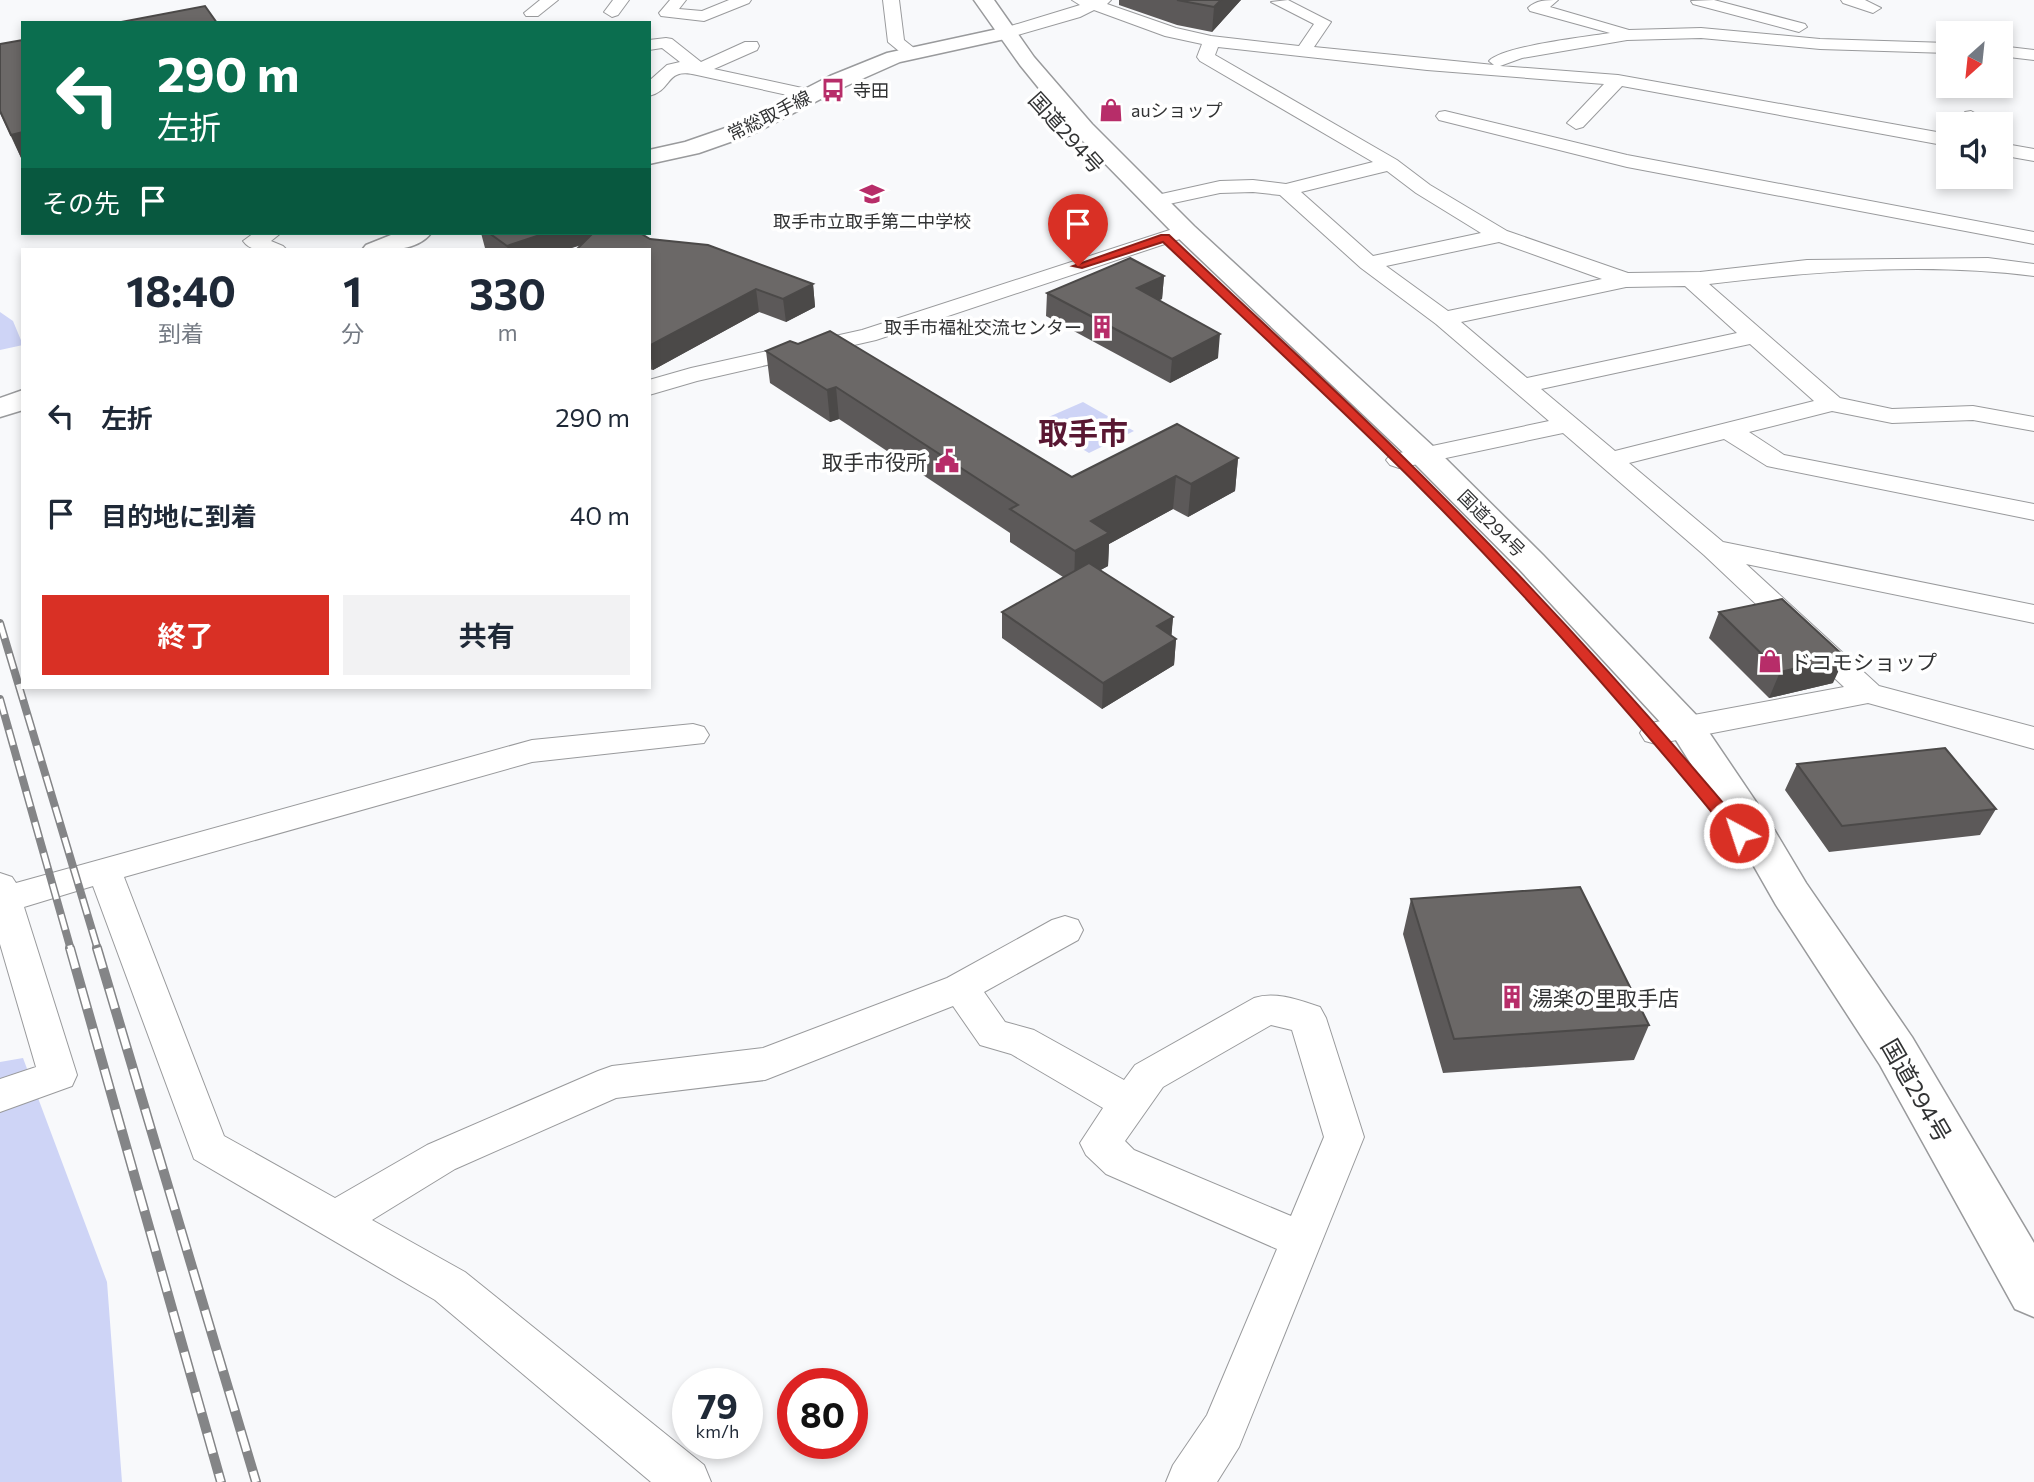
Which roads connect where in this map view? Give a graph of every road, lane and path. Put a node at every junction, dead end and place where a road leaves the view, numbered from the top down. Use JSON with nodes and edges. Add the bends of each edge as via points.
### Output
{"nodes":[{"id":1,"x":550,"y":0,"type":"edge"},
{"id":2,"x":678,"y":0,"type":"edge"},
{"id":3,"x":743,"y":0,"type":"edge"},
{"id":4,"x":891,"y":0,"type":"edge"},
{"id":5,"x":984,"y":0,"type":"edge"},
{"id":6,"x":1549,"y":0,"type":"edge"},
{"id":7,"x":1772,"y":0,"type":"edge"},
{"id":8,"x":1849,"y":0,"type":"edge"},
{"id":9,"x":1274,"y":1,"type":"edge"},
{"id":10,"x":1093,"y":2,"type":"edge"},
{"id":11,"x":1690,"y":6,"type":"edge"},
{"id":12,"x":1873,"y":8,"type":"dead end"},
{"id":13,"x":532,"y":13,"type":"dead end"},
{"id":14,"x":1751,"y":15,"type":"junction"},
{"id":15,"x":979,"y":29,"type":"junction"},
{"id":16,"x":1007,"y":33,"type":"junction"},
{"id":17,"x":1661,"y":34,"type":"junction"},
{"id":18,"x":1636,"y":35,"type":"junction"},
{"id":19,"x":1211,"y":41,"type":"junction"},
{"id":20,"x":651,"y":45,"type":"edge"},
{"id":21,"x":751,"y":46,"type":"dead end"},
{"id":22,"x":1875,"y":46,"type":"junction"},
{"id":23,"x":1936,"y":48,"type":"edge"},
{"id":24,"x":911,"y":52,"type":"junction"},
{"id":25,"x":1303,"y":52,"type":"junction"},
{"id":26,"x":2013,"y":53,"type":"edge"},
{"id":27,"x":2034,"y":55,"type":"edge"},
{"id":28,"x":696,"y":67,"type":"junction"},
{"id":29,"x":1480,"y":69,"type":"junction"},
{"id":30,"x":1618,"y":80,"type":"junction"},
{"id":31,"x":651,"y":89,"type":"edge"},
{"id":32,"x":810,"y":95,"type":"junction"},
{"id":33,"x":1445,"y":116,"type":"dead end"},
{"id":34,"x":1576,"y":123,"type":"dead end"},
{"id":35,"x":1936,"y":138,"type":"edge"},
{"id":36,"x":2013,"y":151,"type":"edge"},
{"id":37,"x":2034,"y":155,"type":"edge"},
{"id":38,"x":651,"y":157,"type":"edge"},
{"id":39,"x":1390,"y":164,"type":"junction"},
{"id":40,"x":1286,"y":190,"type":"junction"},
{"id":41,"x":1155,"y":201,"type":"junction"},
{"id":42,"x":1175,"y":234,"type":"junction"},
{"id":43,"x":266,"y":235,"type":"edge"},
{"id":44,"x":413,"y":235,"type":"edge"},
{"id":45,"x":1500,"y":236,"type":"junction"},
{"id":46,"x":2034,"y":237,"type":"edge"},
{"id":47,"x":271,"y":248,"type":"edge"},
{"id":48,"x":380,"y":248,"type":"edge"},
{"id":49,"x":1369,"y":263,"type":"junction"},
{"id":50,"x":2034,"y":270,"type":"edge"},
{"id":51,"x":1690,"y":279,"type":"junction"},
{"id":52,"x":1626,"y":280,"type":"junction"},
{"id":53,"x":1444,"y":319,"type":"junction"},
{"id":54,"x":1754,"y":336,"type":"junction"},
{"id":55,"x":1521,"y":386,"type":"junction"},
{"id":56,"x":651,"y":387,"type":"edge"},
{"id":57,"x":21,"y":400,"type":"edge"},
{"id":58,"x":1832,"y":404,"type":"junction"},
{"id":59,"x":0,"y":408,"type":"edge"},
{"id":60,"x":2034,"y":424,"type":"edge"},
{"id":61,"x":1566,"y":425,"type":"junction"},
{"id":62,"x":1728,"y":430,"type":"junction"},
{"id":63,"x":1411,"y":458,"type":"junction"},
{"id":64,"x":1610,"y":460,"type":"junction"},
{"id":65,"x":2034,"y":512,"type":"edge"},
{"id":66,"x":1714,"y":549,"type":"junction"},
{"id":67,"x":2034,"y":614,"type":"edge"},
{"id":68,"x":1868,"y":692,"type":"junction"},
{"id":69,"x":1672,"y":731,"type":"junction"},
{"id":70,"x":693,"y":735,"type":"dead end"},
{"id":71,"x":2034,"y":738,"type":"edge"},
{"id":72,"x":104,"y":870,"type":"junction"},
{"id":73,"x":1,"y":896,"type":"edge"},
{"id":74,"x":1065,"y":930,"type":"dead end"},
{"id":75,"x":960,"y":988,"type":"junction"},
{"id":76,"x":0,"y":1097,"type":"edge"},
{"id":77,"x":1129,"y":1103,"type":"junction"},
{"id":78,"x":335,"y":1220,"type":"junction"},
{"id":79,"x":1302,"y":1240,"type":"junction"},
{"id":80,"x":2034,"y":1292,"type":"edge"},
{"id":81,"x":687,"y":1482,"type":"edge"},
{"id":82,"x":1190,"y":1482,"type":"edge"}],
"edges":[{"from":1,"to":13,"type":"street"},
{"from":2,"to":3,"type":"street","via":[[667,13],[704,16]]},
{"from":4,"to":24,"type":"street","via":[[896,42]]},
{"from":5,"to":16,"type":"main road","name":"国道294号"},
{"from":6,"to":18,"type":"street","via":[[1535,8]]},
{"from":7,"to":14,"type":"street"},
{"from":8,"to":12,"type":"street"},
{"from":9,"to":25,"type":"street","via":[[1323,22]]},
{"from":10,"to":16,"type":"street","via":[[1055,20]]},
{"from":10,"to":19,"type":"street","via":[[1171,32]]},
{"from":11,"to":14,"type":"street"},
{"from":11,"to":17,"type":"street","via":[[1661,27]]},
{"from":14,"to":22,"type":"street"},
{"from":15,"to":16,"type":"main road","name":"常総取手線"},
{"from":15,"to":24,"type":"main road","name":"常総取手線"},
{"from":15,"to":42,"type":"main road","name":"国道294号","via":[[1077,144]]},
{"from":16,"to":41,"type":"main road","name":"国道294号","via":[[1084,129]]},
{"from":17,"to":18,"type":"street"},
{"from":17,"to":22,"type":"street"},
{"from":18,"to":29,"type":"street","via":[[1518,54]]},
{"from":19,"to":25,"type":"street"},
{"from":19,"to":39,"type":"street","via":[[1206,57]]},
{"from":20,"to":28,"type":"street","via":[[666,43]]},
{"from":21,"to":28,"type":"street"},
{"from":22,"to":23,"type":"street"},
{"from":24,"to":32,"type":"main road","name":"常総取手線"},
{"from":25,"to":29,"type":"street"},
{"from":26,"to":27,"type":"street"},
{"from":28,"to":31,"type":"street","via":[[673,69]]},
{"from":28,"to":32,"type":"street"},
{"from":29,"to":30,"type":"street"},
{"from":30,"to":34,"type":"street"},
{"from":30,"to":35,"type":"street"},
{"from":32,"to":38,"type":"main road","name":"常総取手線","via":[[720,139]]},
{"from":33,"to":46,"type":"street","via":[[1628,161]]},
{"from":36,"to":37,"type":"street"},
{"from":39,"to":40,"type":"street"},
{"from":39,"to":45,"type":"street"},
{"from":40,"to":41,"type":"street","via":[[1231,185]]},
{"from":40,"to":49,"type":"street"},
{"from":41,"to":42,"type":"main road","name":"国道294号"},
{"from":42,"to":56,"type":"street","via":[[868,335]]},
{"from":42,"to":63,"type":"main road","name":"国道294号"},
{"from":43,"to":47,"type":"street","via":[[253,241]]},
{"from":44,"to":48,"type":"main road"},
{"from":45,"to":49,"type":"street"},
{"from":45,"to":52,"type":"street"},
{"from":49,"to":53,"type":"street"},
{"from":50,"to":51,"type":"street","via":[[1988,264],[1807,266]]},
{"from":51,"to":52,"type":"street"},
{"from":51,"to":54,"type":"street"},
{"from":52,"to":53,"type":"street"},
{"from":53,"to":55,"type":"street"},
{"from":54,"to":55,"type":"street"},
{"from":54,"to":58,"type":"street"},
{"from":55,"to":61,"type":"street"},
{"from":57,"to":59,"type":"main road"},
{"from":58,"to":60,"type":"street","via":[[1892,416],[1973,413]]},
{"from":58,"to":62,"type":"street"},
{"from":61,"to":63,"type":"street"},
{"from":61,"to":64,"type":"street"},
{"from":62,"to":64,"type":"street"},
{"from":62,"to":65,"type":"street","via":[[1776,461]]},
{"from":63,"to":69,"type":"main road","name":"国道294号","via":[[1531,562]]},
{"from":64,"to":66,"type":"street"},
{"from":66,"to":67,"type":"street"},
{"from":66,"to":68,"type":"street"},
{"from":68,"to":69,"type":"street"},
{"from":68,"to":71,"type":"street"},
{"from":69,"to":80,"type":"main road","name":"国道294号","via":[[1791,894],[1896,1051]]},
{"from":70,"to":72,"type":"street","via":[[532,751]]},
{"from":72,"to":73,"type":"street"},
{"from":72,"to":78,"type":"street","via":[[208,1147]]},
{"from":73,"to":76,"type":"street","via":[[58,1075]]},
{"from":74,"to":75,"type":"street"},
{"from":75,"to":77,"type":"street","via":[[993,1034],[1021,1041]]},
{"from":75,"to":78,"type":"street","via":[[765,1064],[612,1082],[441,1157]]},
{"from":77,"to":79,"type":"street","via":[[1100,1143],[1120,1162]]},
{"from":77,"to":79,"type":"street","via":[[1149,1076],[1267,1009],[1307,1018],[1344,1137]]},
{"from":78,"to":81,"type":"street","via":[[450,1286]]},
{"from":79,"to":82,"type":"street","via":[[1223,1431]]}]}
